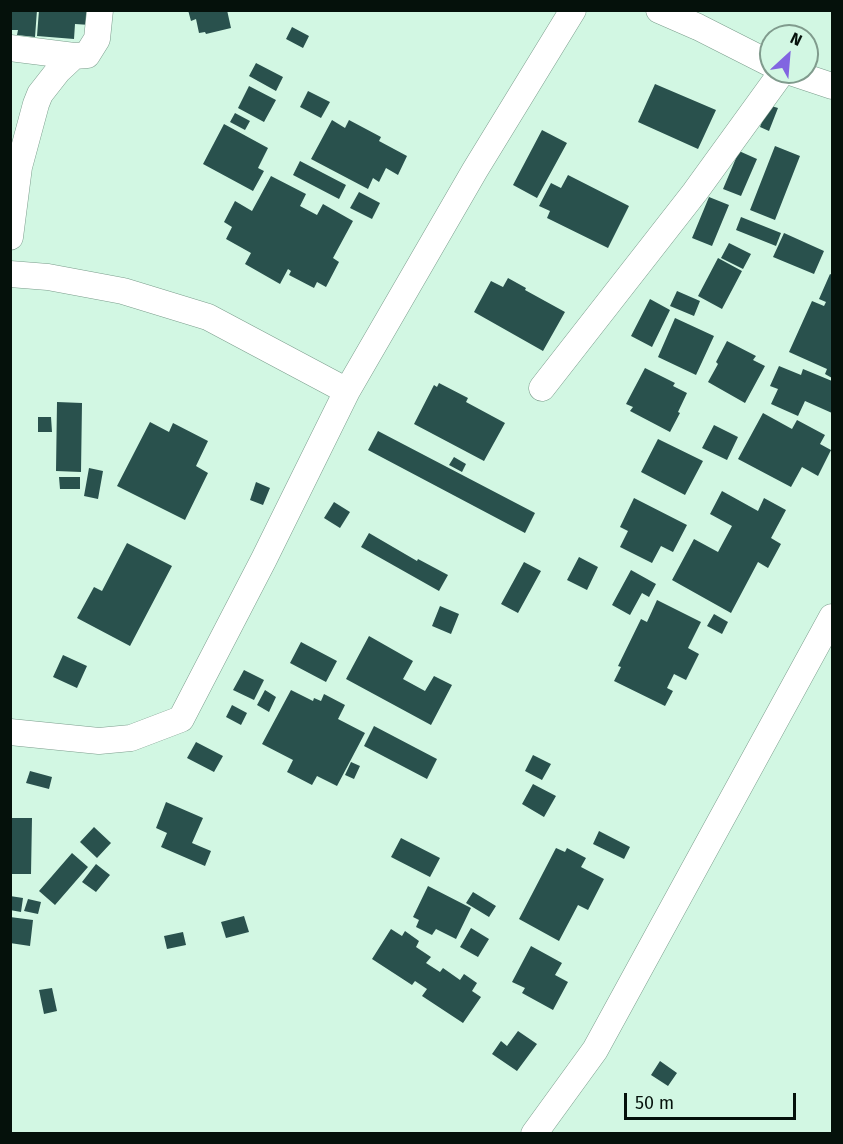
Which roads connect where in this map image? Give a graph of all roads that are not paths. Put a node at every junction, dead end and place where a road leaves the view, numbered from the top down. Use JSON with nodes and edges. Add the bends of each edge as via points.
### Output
{"nodes":[{"id":1,"x":100,"y":10,"type":"edge"},
{"id":2,"x":573,"y":10,"type":"edge"},
{"id":3,"x":659,"y":10,"type":"edge"},
{"id":4,"x":10,"y":48,"type":"edge"},
{"id":5,"x":74,"y":57,"type":"junction"},
{"id":6,"x":759,"y":58,"type":"edge"},
{"id":7,"x":773,"y":84,"type":"edge"},
{"id":8,"x":10,"y":237,"type":"edge"},
{"id":9,"x":10,"y":274,"type":"edge"},
{"id":10,"x":542,"y":388,"type":"dead end"},
{"id":11,"x":347,"y":391,"type":"junction"},
{"id":12,"x":832,"y":617,"type":"edge"},
{"id":13,"x":10,"y":732,"type":"edge"},
{"id":14,"x":534,"y":1134,"type":"edge"}],
"edges":[{"from":1,"to":5,"type":"street","via":[[97,39],[87,56]]},
{"from":2,"to":11,"type":"street"},
{"from":3,"to":6,"type":"street"},
{"from":4,"to":5,"type":"street"},
{"from":5,"to":8,"type":"street","via":[[58,71],[36,104],[19,166]]},
{"from":7,"to":10,"type":"street","via":[[695,192]]},
{"from":9,"to":11,"type":"street","via":[[123,291],[208,317]]},
{"from":11,"to":13,"type":"street","via":[[181,719],[131,738],[99,741]]},
{"from":12,"to":14,"type":"street","via":[[595,1050]]}]}
